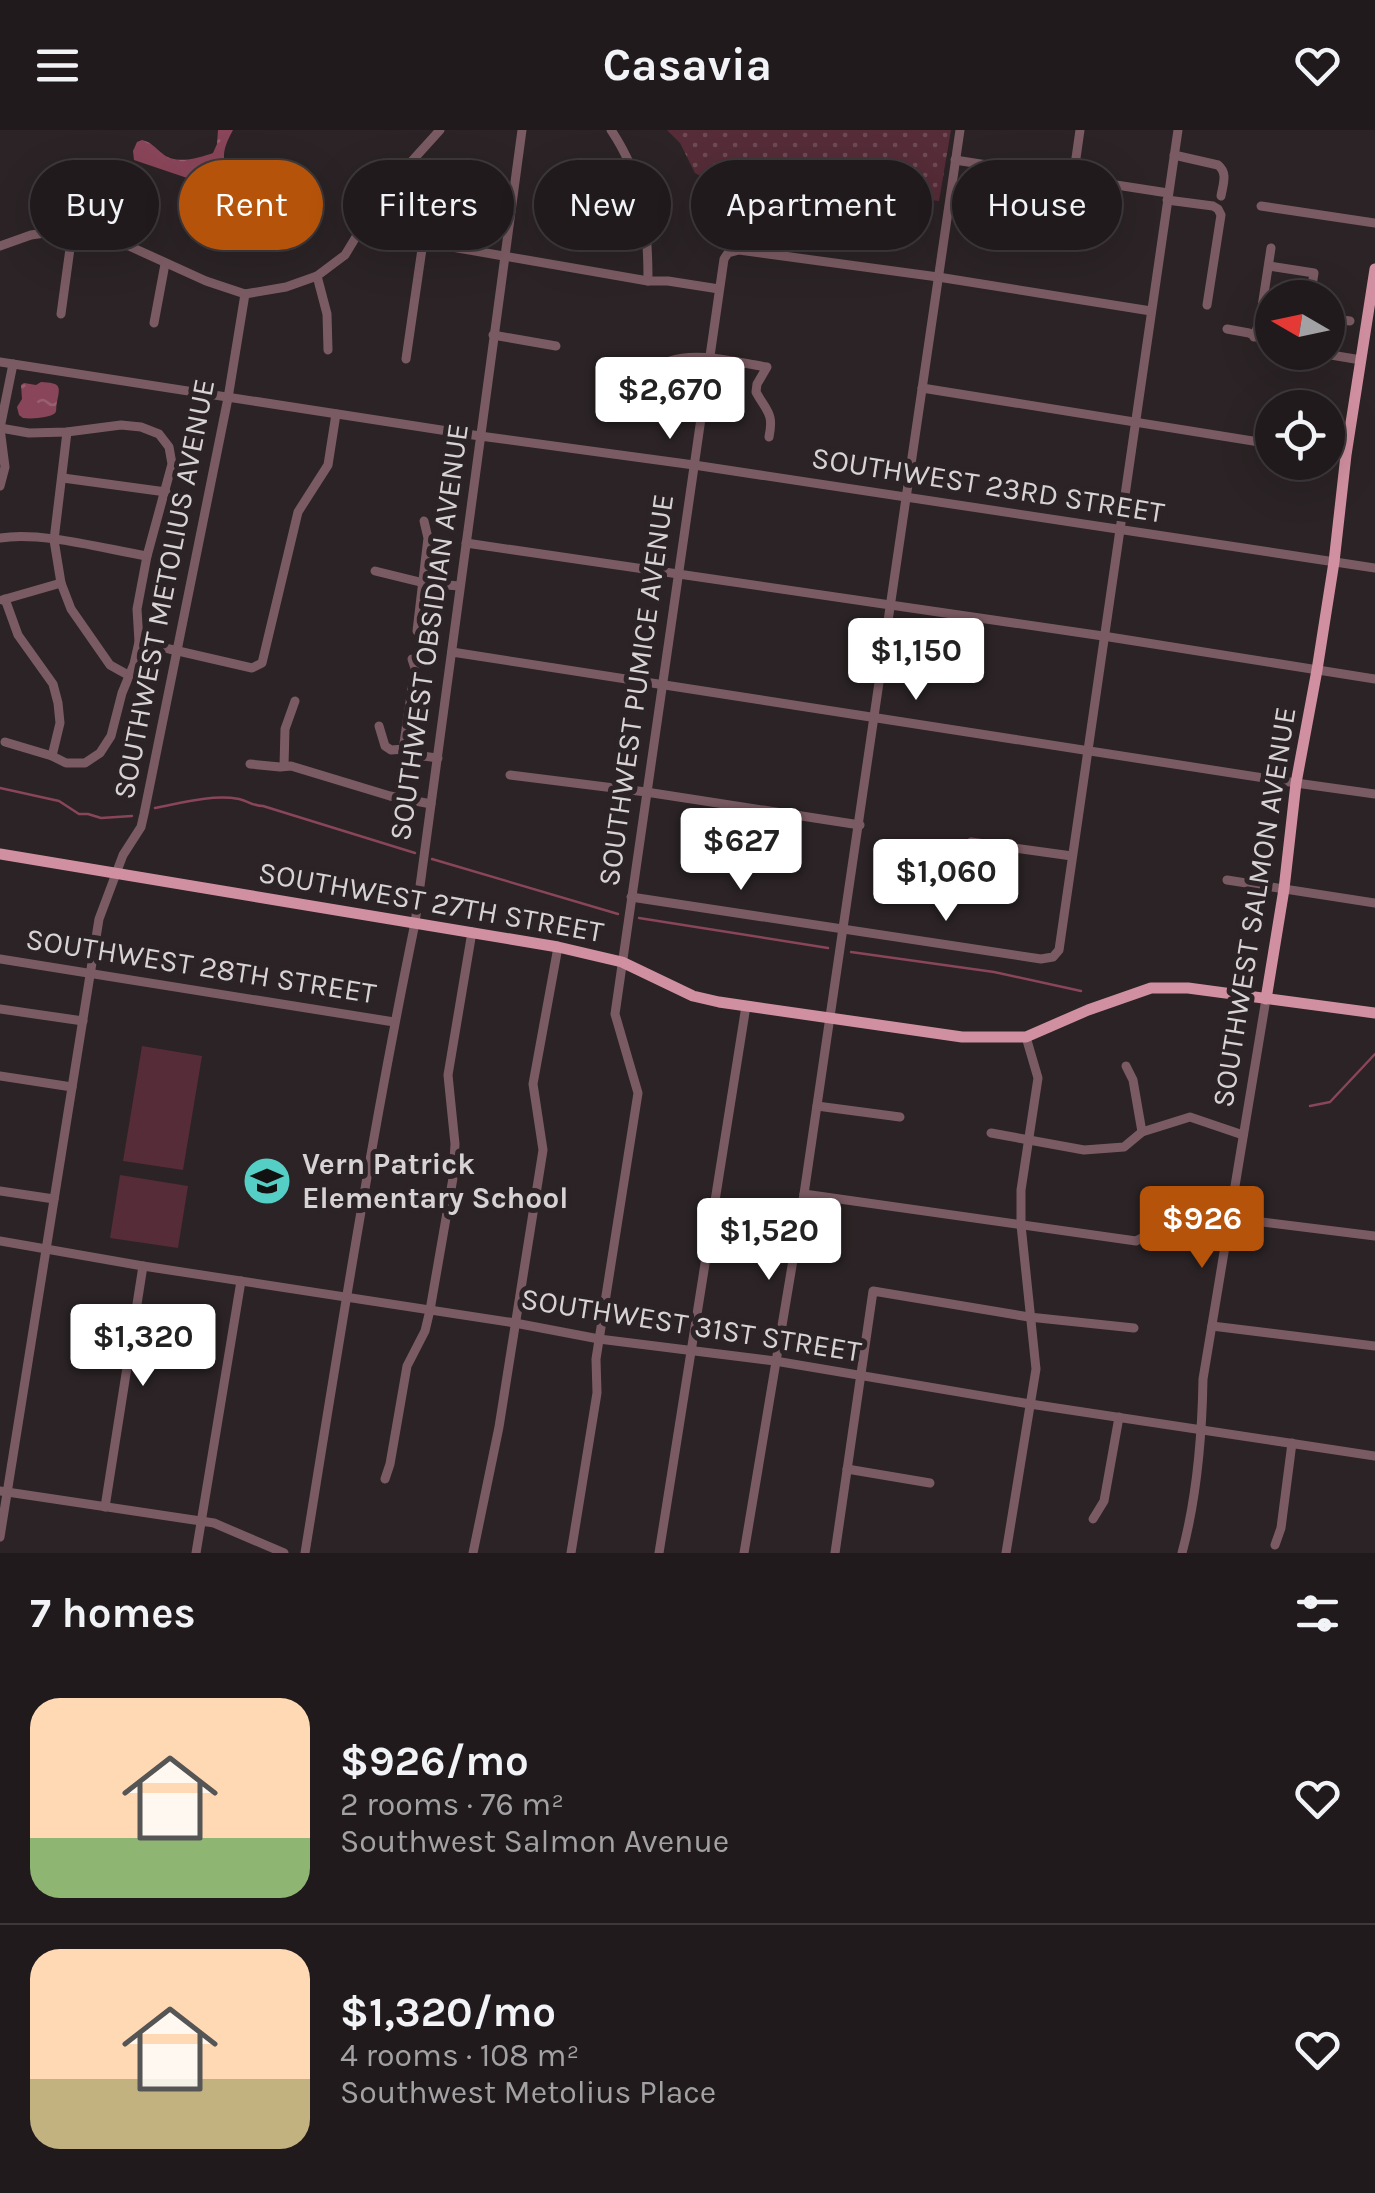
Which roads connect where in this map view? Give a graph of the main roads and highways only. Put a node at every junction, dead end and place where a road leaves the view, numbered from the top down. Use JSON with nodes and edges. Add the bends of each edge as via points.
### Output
{"nodes":[{"id":1,"x":1375,"y":269,"type":"edge"},
{"id":2,"x":0,"y":854,"type":"edge"},
{"id":3,"x":1266,"y":999,"type":"junction"},
{"id":4,"x":1375,"y":1013,"type":"edge"}],
"edges":[{"from":1,"to":3,"type":"main road","name":"SOUTHWEST SALMON AVENUE"},
{"from":2,"to":3,"type":"main road","name":"SOUTHWEST 27TH STREET","via":[[558,947],[622,962],[693,996],[962,1037],[1026,1037],[1151,988]]},
{"from":3,"to":4,"type":"main road","name":"SOUTHWEST 27TH STREET"}]}
